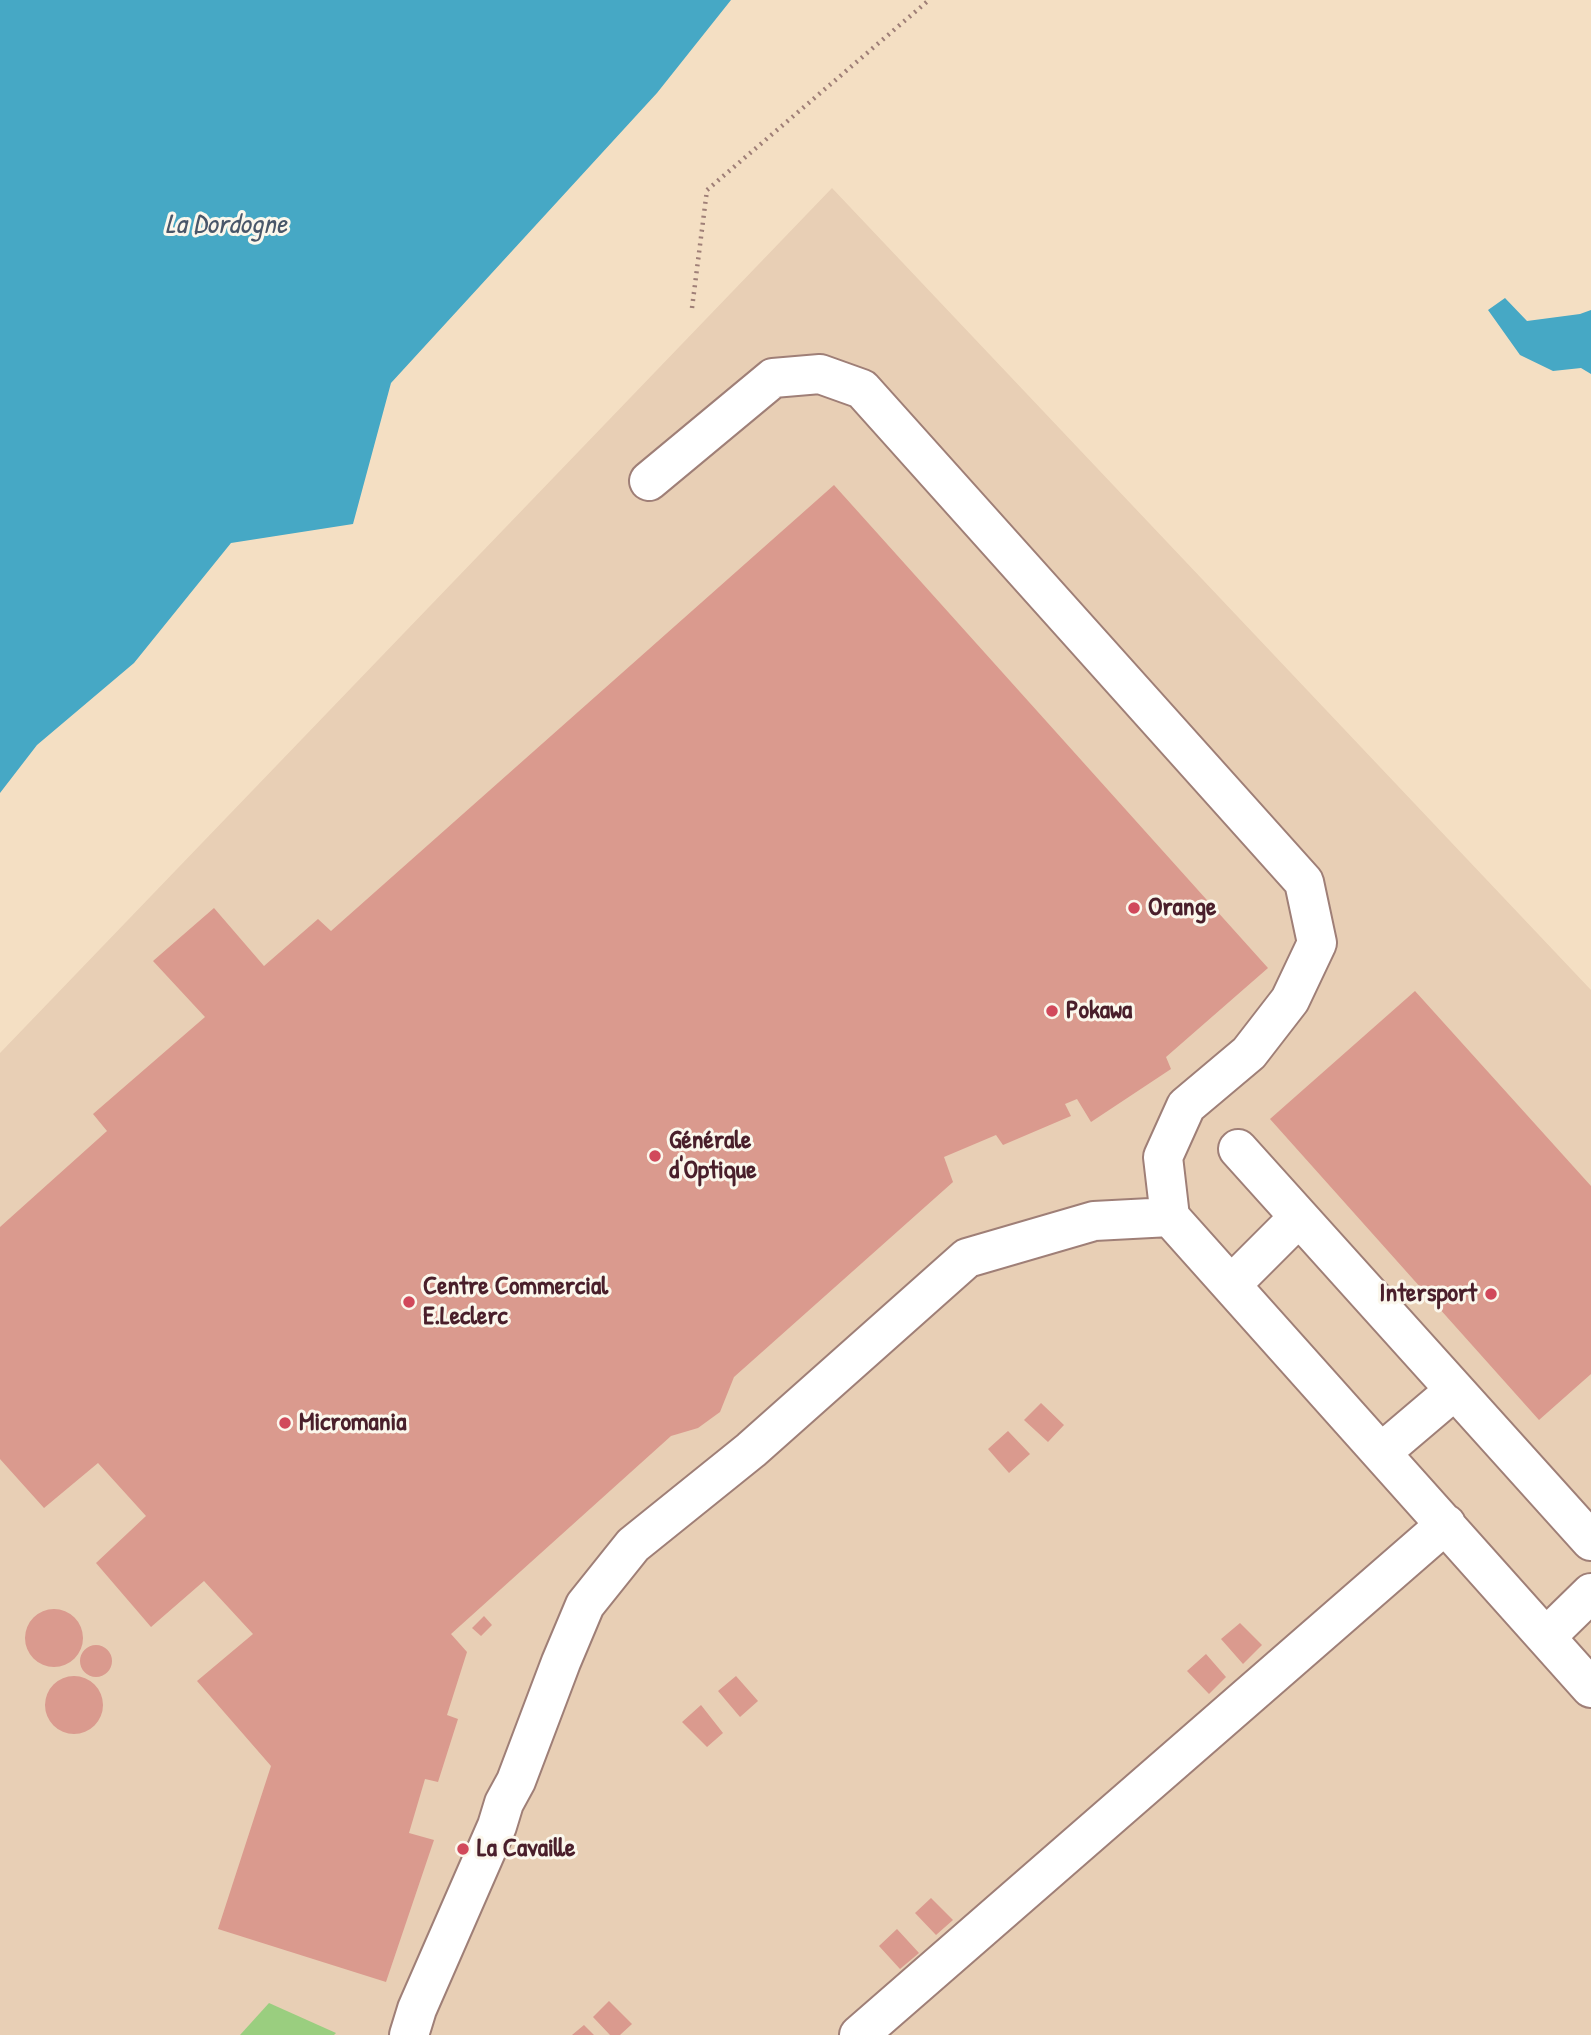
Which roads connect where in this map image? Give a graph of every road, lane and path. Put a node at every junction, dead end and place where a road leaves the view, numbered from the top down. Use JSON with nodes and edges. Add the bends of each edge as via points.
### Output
{"nodes":[{"id":1,"x":929,"y":0,"type":"edge"},
{"id":2,"x":692,"y":308,"type":"dead end"},
{"id":3,"x":649,"y":481,"type":"dead end"},
{"id":4,"x":1238,"y":1149,"type":"dead end"},
{"id":5,"x":1170,"y":1217,"type":"junction"},
{"id":6,"x":1299,"y":1217,"type":"junction"},
{"id":7,"x":1231,"y":1285,"type":"junction"},
{"id":8,"x":1455,"y":1390,"type":"junction"},
{"id":9,"x":1382,"y":1452,"type":"junction"},
{"id":10,"x":1446,"y":1524,"type":"junction"},
{"id":11,"x":1591,"y":1541,"type":"edge"},
{"id":12,"x":1591,"y":1593,"type":"edge"},
{"id":13,"x":1546,"y":1637,"type":"junction"},
{"id":14,"x":1591,"y":1688,"type":"edge"},
{"id":15,"x":409,"y":2035,"type":"edge"},
{"id":16,"x":859,"y":2035,"type":"edge"}],
"edges":[{"from":1,"to":2,"type":"path","via":[[707,190]]},
{"from":3,"to":5,"type":"lane","via":[[773,378],[820,374],[862,389],[1304,882],[1317,943],[1290,1000],[1249,1053],[1185,1106],[1163,1157]]},
{"from":4,"to":6,"type":"lane"},
{"from":5,"to":7,"type":"lane"},
{"from":5,"to":15,"type":"lane","via":[[1094,1221],[967,1258],[751,1450],[633,1545],[585,1605]]},
{"from":6,"to":7,"type":"lane"},
{"from":6,"to":8,"type":"lane"},
{"from":7,"to":9,"type":"lane"},
{"from":8,"to":9,"type":"lane"},
{"from":8,"to":11,"type":"lane"},
{"from":9,"to":10,"type":"lane"},
{"from":10,"to":13,"type":"lane"},
{"from":10,"to":16,"type":"lane"},
{"from":12,"to":13,"type":"lane"},
{"from":13,"to":14,"type":"lane"}]}
